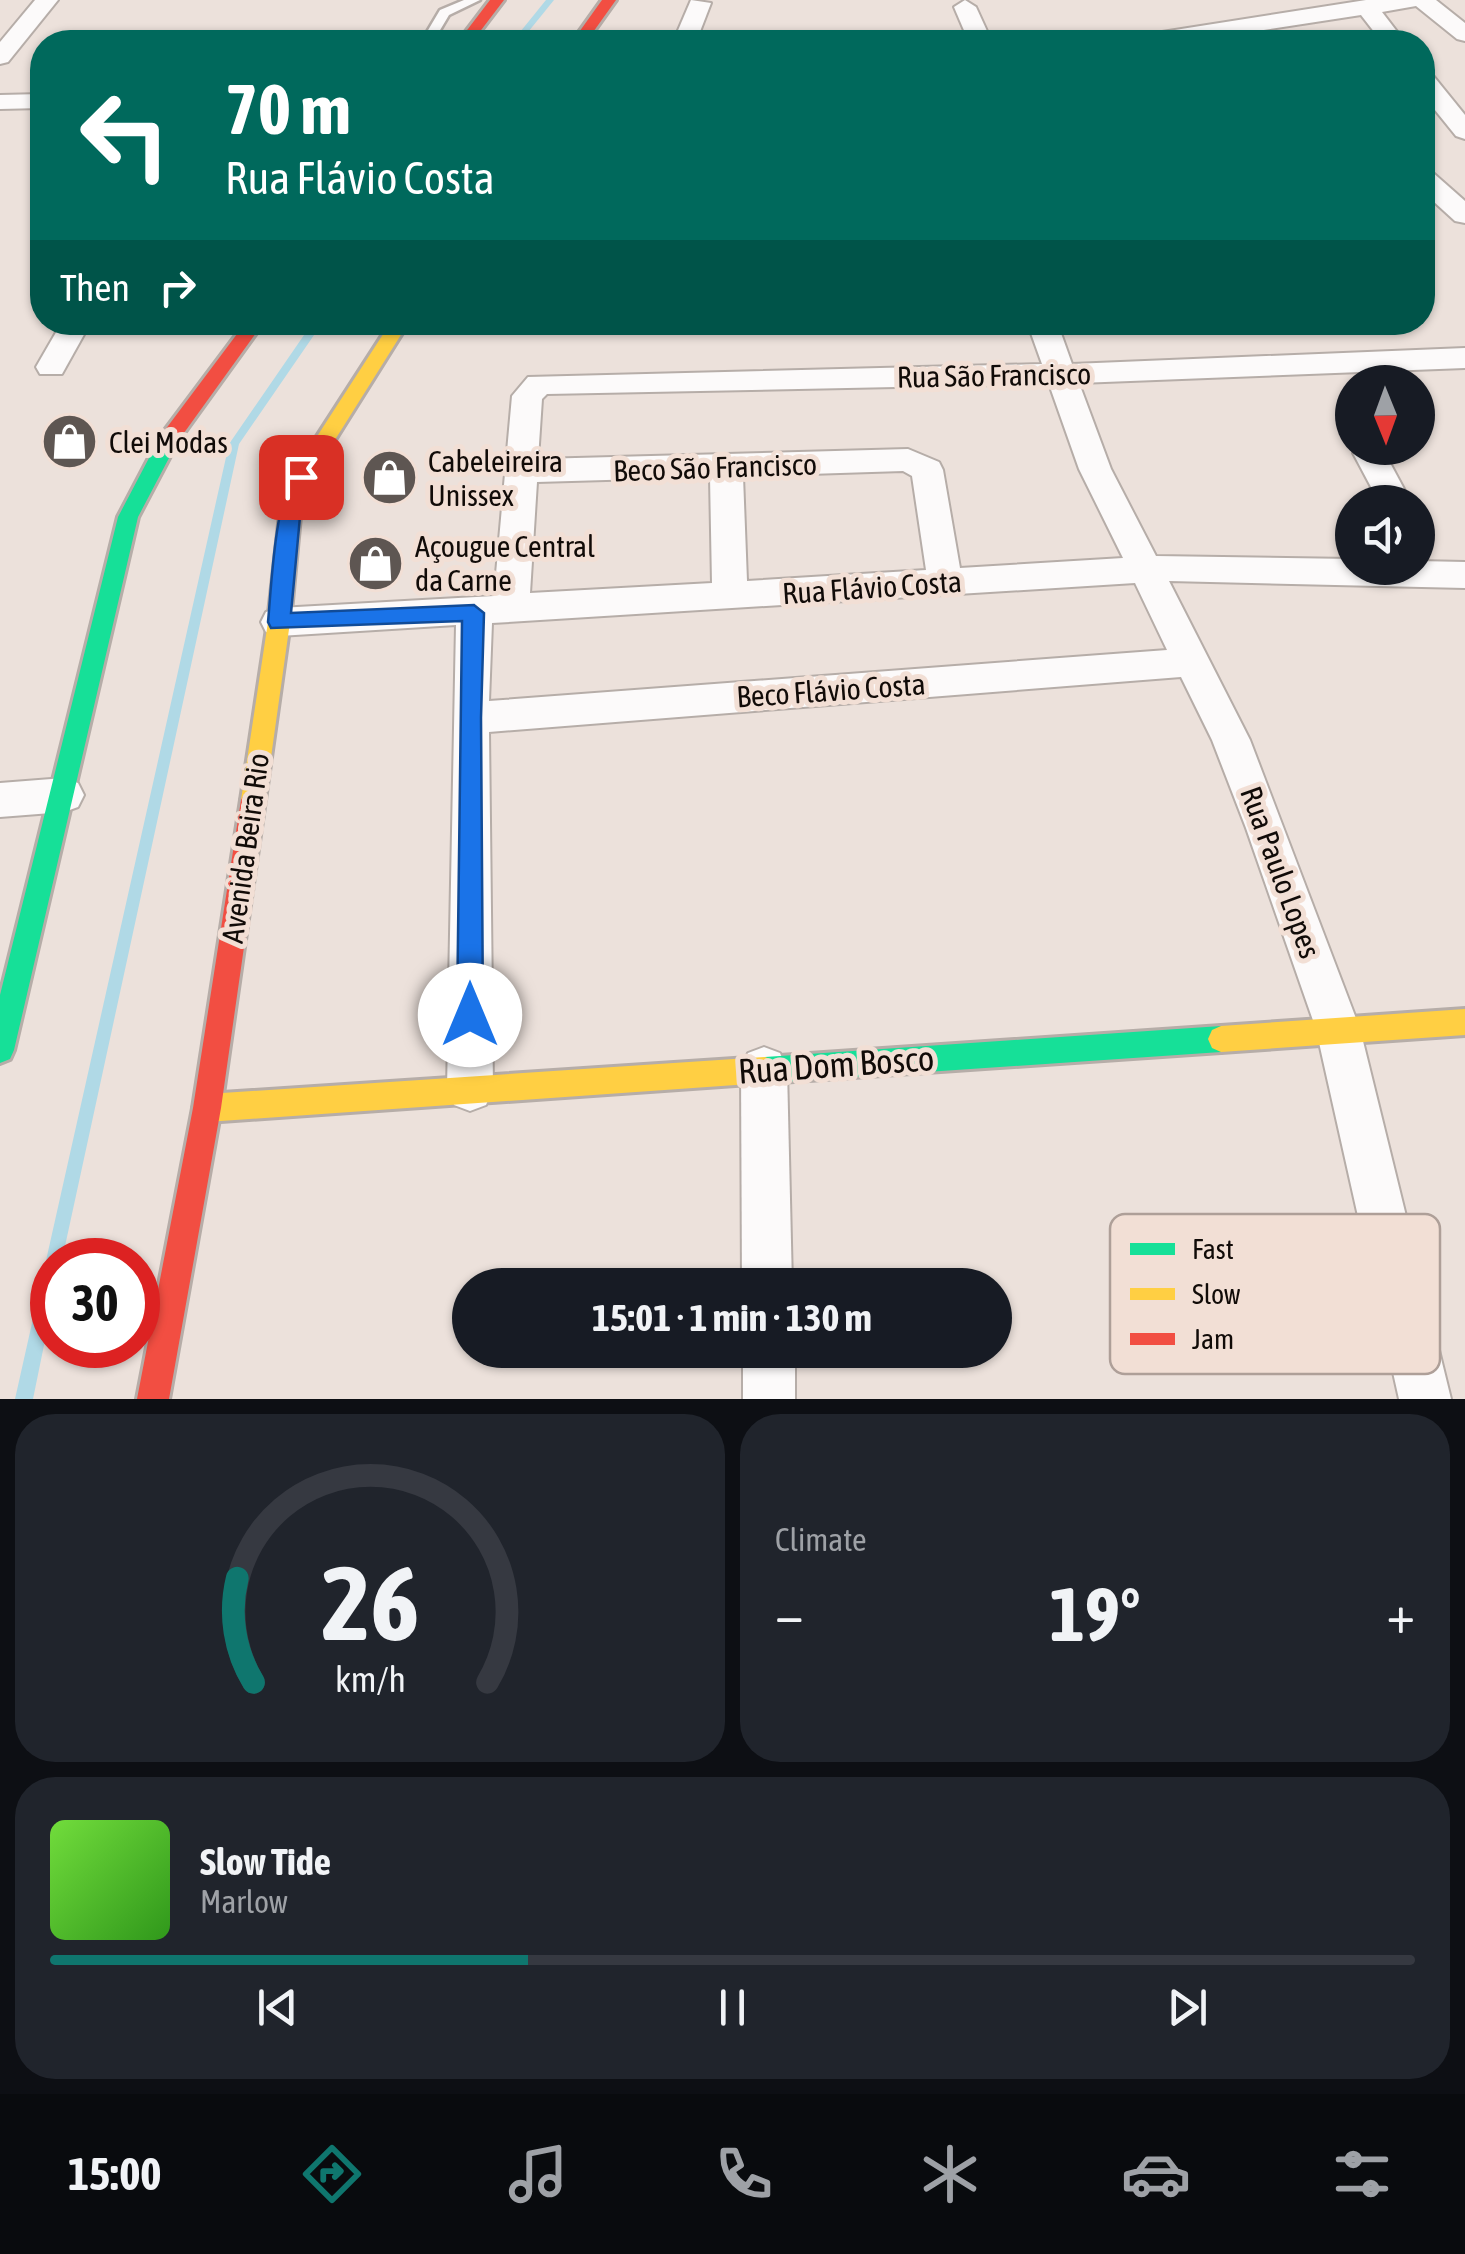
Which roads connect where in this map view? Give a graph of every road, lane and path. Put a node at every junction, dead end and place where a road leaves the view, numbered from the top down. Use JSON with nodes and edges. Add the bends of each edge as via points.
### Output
{"nodes":[{"id":1,"x":47,"y":0,"type":"edge"},
{"id":2,"x":474,"y":0,"type":"edge"},
{"id":3,"x":497,"y":0,"type":"edge"},
{"id":4,"x":609,"y":0,"type":"edge"},
{"id":5,"x":1216,"y":0,"type":"edge"},
{"id":6,"x":1418,"y":0,"type":"edge"},
{"id":7,"x":700,"y":3,"type":"dead end"},
{"id":8,"x":965,"y":7,"type":"dead end"},
{"id":9,"x":1366,"y":7,"type":"junction"},
{"id":10,"x":1265,"y":24,"type":"junction"},
{"id":11,"x":0,"y":27,"type":"edge"},
{"id":12,"x":25,"y":27,"type":"junction"},
{"id":13,"x":1236,"y":28,"type":"junction"},
{"id":14,"x":435,"y":30,"type":"edge"},
{"id":15,"x":474,"y":30,"type":"edge"},
{"id":16,"x":588,"y":30,"type":"edge"},
{"id":17,"x":689,"y":30,"type":"edge"},
{"id":18,"x":976,"y":30,"type":"edge"},
{"id":19,"x":1223,"y":30,"type":"edge"},
{"id":20,"x":1272,"y":30,"type":"edge"},
{"id":21,"x":1384,"y":30,"type":"edge"},
{"id":22,"x":1465,"y":34,"type":"edge"},
{"id":23,"x":0,"y":57,"type":"edge"},
{"id":24,"x":1435,"y":94,"type":"edge"},
{"id":25,"x":30,"y":101,"type":"edge"},
{"id":26,"x":0,"y":102,"type":"edge"},
{"id":27,"x":1465,"y":131,"type":"edge"},
{"id":28,"x":1435,"y":187,"type":"edge"},
{"id":29,"x":1461,"y":208,"type":"edge"},
{"id":30,"x":71,"y":335,"type":"edge"},
{"id":31,"x":246,"y":335,"type":"edge"},
{"id":32,"x":392,"y":335,"type":"edge"},
{"id":33,"x":1046,"y":335,"type":"edge"},
{"id":34,"x":1465,"y":358,"type":"edge"},
{"id":35,"x":52,"y":368,"type":"dead end"},
{"id":36,"x":1058,"y":374,"type":"junction"},
{"id":37,"x":726,"y":468,"type":"junction"},
{"id":38,"x":522,"y":471,"type":"junction"},
{"id":39,"x":1438,"y":565,"type":"edge"},
{"id":40,"x":1146,"y":570,"type":"junction"},
{"id":41,"x":946,"y":583,"type":"junction"},
{"id":42,"x":730,"y":596,"type":"junction"},
{"id":43,"x":492,"y":612,"type":"junction"},
{"id":44,"x":279,"y":622,"type":"junction"},
{"id":45,"x":1192,"y":662,"type":"junction"},
{"id":46,"x":470,"y":718,"type":"junction"},
{"id":47,"x":64,"y":796,"type":"junction"},
{"id":48,"x":0,"y":800,"type":"edge"},
{"id":49,"x":1465,"y":1022,"type":"edge"},
{"id":50,"x":1338,"y":1029,"type":"junction"},
{"id":51,"x":0,"y":1050,"type":"edge"},
{"id":52,"x":764,"y":1069,"type":"junction"},
{"id":53,"x":470,"y":1089,"type":"junction"},
{"id":54,"x":207,"y":1108,"type":"junction"},
{"id":55,"x":1382,"y":1214,"type":"edge"},
{"id":56,"x":768,"y":1268,"type":"edge"},
{"id":57,"x":768,"y":1368,"type":"edge"},
{"id":58,"x":1419,"y":1374,"type":"edge"},
{"id":59,"x":153,"y":1399,"type":"edge"},
{"id":60,"x":769,"y":1399,"type":"edge"},
{"id":61,"x":1425,"y":1399,"type":"edge"}],
"edges":[{"from":1,"to":12,"type":"street"},
{"from":2,"to":14,"type":"lane","via":[[444,14]]},
{"from":3,"to":15,"type":"street"},
{"from":4,"to":16,"type":"street"},
{"from":5,"to":13,"type":"street"},
{"from":6,"to":9,"type":"street"},
{"from":6,"to":22,"type":"street"},
{"from":7,"to":17,"type":"street"},
{"from":8,"to":18,"type":"street"},
{"from":9,"to":10,"type":"street"},
{"from":9,"to":21,"type":"street"},
{"from":10,"to":13,"type":"street"},
{"from":10,"to":20,"type":"street"},
{"from":11,"to":12,"type":"street"},
{"from":12,"to":23,"type":"street"},
{"from":13,"to":19,"type":"street"},
{"from":24,"to":27,"type":"street"},
{"from":25,"to":26,"type":"street"},
{"from":28,"to":29,"type":"street"},
{"from":30,"to":35,"type":"street"},
{"from":31,"to":47,"type":"street","via":[[162,448],[128,517]]},
{"from":32,"to":44,"type":"street","name":"Avenida Beira Rio","via":[[301,477],[291,506]]},
{"from":33,"to":36,"type":"street","name":"Rua Paulo Lopes"},
{"from":34,"to":36,"type":"street","name":"Rua São Francisco"},
{"from":36,"to":38,"type":"street","name":"Rua São Francisco","via":[[539,384],[528,396]]},
{"from":36,"to":40,"type":"street","name":"Rua Paulo Lopes","via":[[1095,469]]},
{"from":37,"to":38,"type":"street","name":"Beco São Francisco"},
{"from":37,"to":41,"type":"street","name":"Beco São Francisco","via":[[908,460],[927,470]]},
{"from":37,"to":42,"type":"street"},
{"from":38,"to":43,"type":"street"},
{"from":39,"to":40,"type":"street","name":"Rua Flávio Costa"},
{"from":40,"to":41,"type":"street","name":"Rua Flávio Costa"},
{"from":40,"to":45,"type":"street","name":"Rua Paulo Lopes"},
{"from":41,"to":42,"type":"street","name":"Rua Flávio Costa"},
{"from":42,"to":43,"type":"street","name":"Rua Flávio Costa"},
{"from":43,"to":44,"type":"street","name":"Rua Flávio Costa"},
{"from":43,"to":46,"type":"street"},
{"from":44,"to":54,"type":"street","name":"Avenida Beira Rio"},
{"from":45,"to":46,"type":"street","name":"Beco Flávio Costa"},
{"from":45,"to":50,"type":"street","name":"Rua Paulo Lopes","via":[[1231,740]]},
{"from":46,"to":53,"type":"street"},
{"from":47,"to":48,"type":"street"},
{"from":47,"to":51,"type":"street"},
{"from":49,"to":50,"type":"street","name":"Rua Dom Bosco"},
{"from":50,"to":52,"type":"street","name":"Rua Dom Bosco"},
{"from":50,"to":55,"type":"street","name":"Rua Paulo Lopes"},
{"from":52,"to":53,"type":"street","name":"Rua Dom Bosco"},
{"from":52,"to":56,"type":"street"},
{"from":53,"to":54,"type":"street","name":"Rua Dom Bosco"},
{"from":54,"to":59,"type":"street","name":"Avenida Beira Rio"},
{"from":57,"to":60,"type":"street"},
{"from":58,"to":61,"type":"street","name":"Rua Paulo Lopes"}]}
